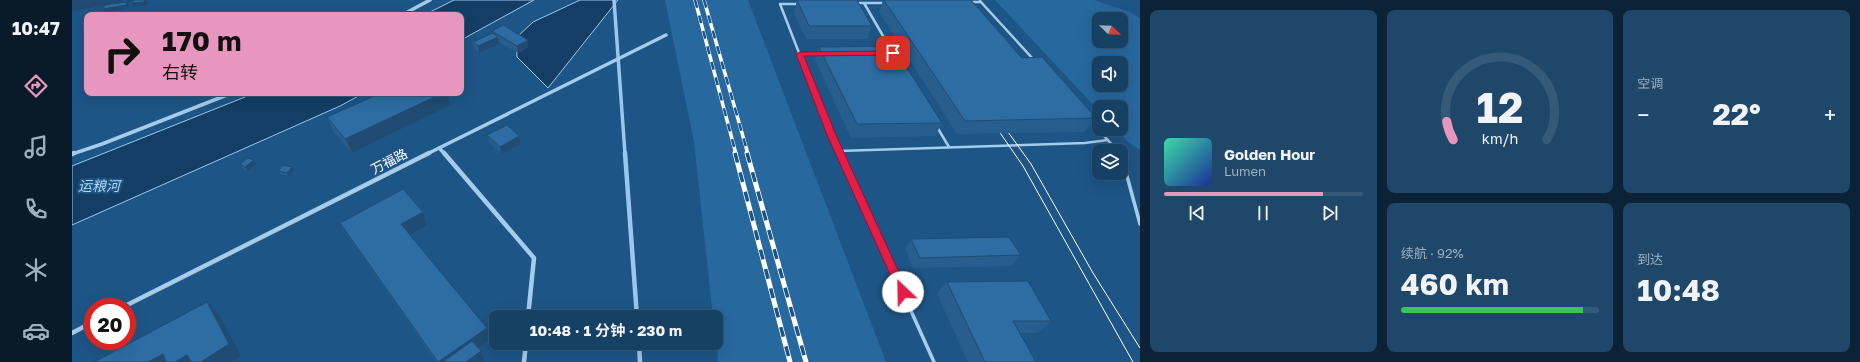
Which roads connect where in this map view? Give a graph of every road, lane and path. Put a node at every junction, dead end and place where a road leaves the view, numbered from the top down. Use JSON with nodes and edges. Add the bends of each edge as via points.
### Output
{"nodes":[{"id":1,"x":430,"y":0,"type":"edge"},
{"id":2,"x":977,"y":0,"type":"edge"},
{"id":3,"x":967,"y":2,"type":"edge"},
{"id":4,"x":982,"y":2,"type":"junction"},
{"id":5,"x":849,"y":3,"type":"edge"},
{"id":6,"x":864,"y":3,"type":"junction"},
{"id":7,"x":893,"y":3,"type":"edge"},
{"id":8,"x":806,"y":4,"type":"edge"},
{"id":9,"x":408,"y":12,"type":"edge"},
{"id":10,"x":666,"y":35,"type":"dead end"},
{"id":11,"x":893,"y":53,"type":"edge"},
{"id":12,"x":800,"y":54,"type":"junction"},
{"id":13,"x":823,"y":54,"type":"edge"},
{"id":14,"x":1040,"y":65,"type":"edge"},
{"id":15,"x":224,"y":96,"type":"edge"},
{"id":16,"x":1087,"y":117,"type":"edge"},
{"id":17,"x":933,"y":120,"type":"edge"},
{"id":18,"x":1108,"y":140,"type":"junction"},
{"id":19,"x":1112,"y":144,"type":"edge"},
{"id":20,"x":949,"y":147,"type":"junction"},
{"id":21,"x":439,"y":148,"type":"junction"},
{"id":22,"x":839,"y":151,"type":"junction"},
{"id":23,"x":72,"y":154,"type":"edge"},
{"id":24,"x":1128,"y":180,"type":"edge"},
{"id":25,"x":1140,"y":224,"type":"edge"},
{"id":26,"x":136,"y":300,"type":"edge"},
{"id":27,"x":529,"y":310,"type":"edge"},
{"id":28,"x":84,"y":327,"type":"edge"},
{"id":29,"x":72,"y":333,"type":"edge"},
{"id":30,"x":525,"y":350,"type":"edge"},
{"id":31,"x":524,"y":362,"type":"edge"},
{"id":32,"x":934,"y":362,"type":"edge"}],
"edges":[{"from":1,"to":9,"type":"street"},
{"from":2,"to":4,"type":"lane"},
{"from":3,"to":4,"type":"lane"},
{"from":4,"to":14,"type":"lane"},
{"from":5,"to":6,"type":"lane"},
{"from":6,"to":7,"type":"lane"},
{"from":6,"to":11,"type":"lane"},
{"from":8,"to":12,"type":"lane","via":[[780,4]]},
{"from":10,"to":21,"type":"street","name":"万福路"},
{"from":12,"to":13,"type":"lane"},
{"from":12,"to":22,"type":"lane"},
{"from":15,"to":23,"type":"street"},
{"from":16,"to":18,"type":"lane"},
{"from":17,"to":20,"type":"lane"},
{"from":18,"to":19,"type":"lane"},
{"from":18,"to":20,"type":"lane"},
{"from":20,"to":22,"type":"lane"},
{"from":21,"to":26,"type":"street","name":"万福路"},
{"from":21,"to":27,"type":"street","via":[[534,258]]},
{"from":22,"to":32,"type":"lane"},
{"from":24,"to":25,"type":"lane"},
{"from":28,"to":29,"type":"street"},
{"from":30,"to":31,"type":"street"}]}
